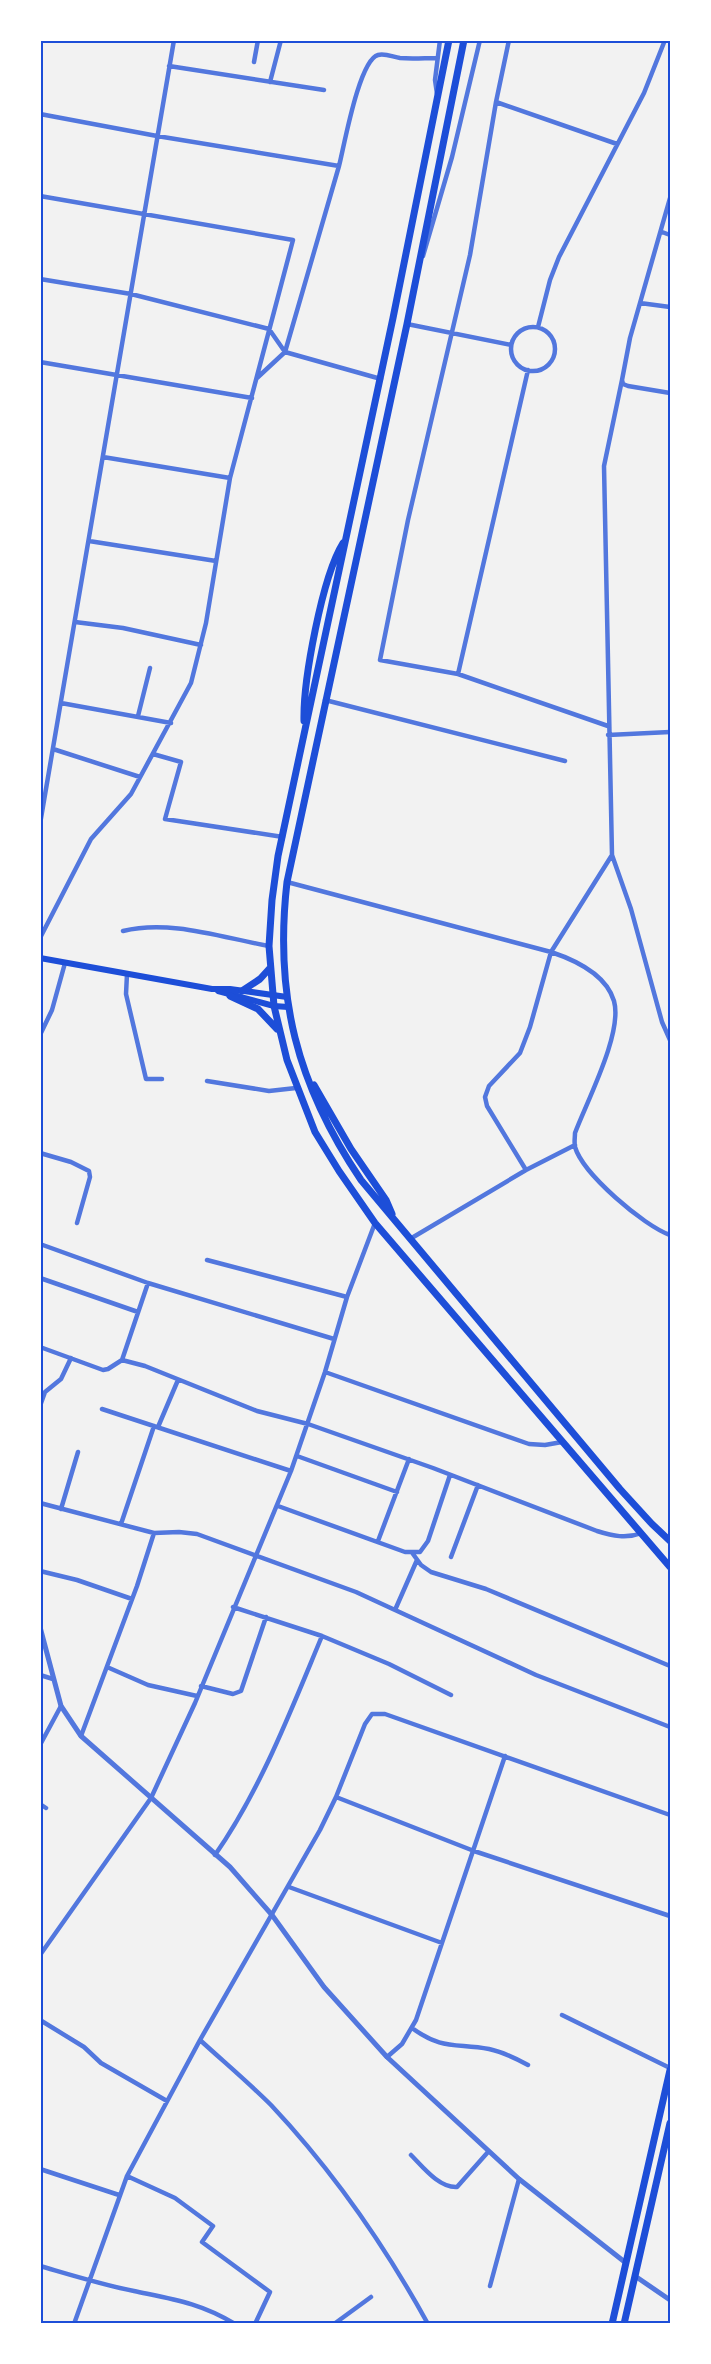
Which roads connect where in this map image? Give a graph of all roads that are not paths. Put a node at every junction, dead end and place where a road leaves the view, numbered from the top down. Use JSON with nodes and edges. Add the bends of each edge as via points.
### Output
{"nodes":[{"id":1,"x":174,"y":40,"type":"edge"},
{"id":2,"x":258,"y":40,"type":"edge"},
{"id":3,"x":281,"y":40,"type":"edge"},
{"id":4,"x":440,"y":40,"type":"edge"},
{"id":5,"x":449,"y":40,"type":"edge"},
{"id":6,"x":464,"y":40,"type":"edge"},
{"id":7,"x":480,"y":40,"type":"edge"},
{"id":8,"x":509,"y":40,"type":"edge"},
{"id":9,"x":665,"y":40,"type":"edge"},
{"id":10,"x":437,"y":58,"type":"junction"},
{"id":11,"x":254,"y":62,"type":"dead end"},
{"id":12,"x":169,"y":66,"type":"junction"},
{"id":13,"x":270,"y":82,"type":"junction"},
{"id":14,"x":324,"y":90,"type":"dead end"},
{"id":15,"x":437,"y":97,"type":"junction"},
{"id":16,"x":496,"y":102,"type":"junction"},
{"id":17,"x":40,"y":114,"type":"edge"},
{"id":18,"x":158,"y":136,"type":"junction"},
{"id":19,"x":618,"y":144,"type":"junction"},
{"id":20,"x":339,"y":166,"type":"junction"},
{"id":21,"x":40,"y":196,"type":"edge"},
{"id":22,"x":670,"y":198,"type":"edge"},
{"id":23,"x":144,"y":214,"type":"junction"},
{"id":24,"x":662,"y":232,"type":"junction"},
{"id":25,"x":670,"y":235,"type":"edge"},
{"id":26,"x":40,"y":279,"type":"edge"},
{"id":27,"x":415,"y":285,"type":"junction"},
{"id":28,"x":131,"y":294,"type":"junction"},
{"id":29,"x":640,"y":303,"type":"junction"},
{"id":30,"x":670,"y":307,"type":"edge"},
{"id":31,"x":407,"y":324,"type":"junction"},
{"id":32,"x":538,"y":327,"type":"junction"},
{"id":33,"x":269,"y":329,"type":"junction"},
{"id":34,"x":452,"y":333,"type":"junction"},
{"id":35,"x":511,"y":345,"type":"junction"},
{"id":36,"x":285,"y":352,"type":"junction"},
{"id":37,"x":40,"y":362,"type":"edge"},
{"id":38,"x":528,"y":370,"type":"junction"},
{"id":39,"x":117,"y":375,"type":"junction"},
{"id":40,"x":256,"y":379,"type":"junction"},
{"id":41,"x":381,"y":379,"type":"junction"},
{"id":42,"x":622,"y":380,"type":"junction"},
{"id":43,"x":670,"y":393,"type":"edge"},
{"id":44,"x":252,"y":398,"type":"junction"},
{"id":45,"x":103,"y":457,"type":"junction"},
{"id":46,"x":230,"y":478,"type":"junction"},
{"id":47,"x":89,"y":541,"type":"junction"},
{"id":48,"x":216,"y":561,"type":"junction"},
{"id":49,"x":75,"y":622,"type":"junction"},
{"id":50,"x":201,"y":645,"type":"junction"},
{"id":51,"x":150,"y":668,"type":"dead end"},
{"id":52,"x":458,"y":674,"type":"junction"},
{"id":53,"x":325,"y":700,"type":"junction"},
{"id":54,"x":61,"y":703,"type":"junction"},
{"id":55,"x":138,"y":716,"type":"junction"},
{"id":56,"x":171,"y":723,"type":"junction"},
{"id":57,"x":608,"y":726,"type":"junction"},
{"id":58,"x":670,"y":732,"type":"edge"},
{"id":59,"x":608,"y":735,"type":"junction"},
{"id":60,"x":53,"y":749,"type":"junction"},
{"id":61,"x":153,"y":754,"type":"junction"},
{"id":62,"x":565,"y":761,"type":"dead end"},
{"id":63,"x":40,"y":774,"type":"edge"},
{"id":64,"x":140,"y":777,"type":"junction"},
{"id":65,"x":49,"y":778,"type":"junction"},
{"id":66,"x":40,"y":825,"type":"edge"},
{"id":67,"x":283,"y":837,"type":"junction"},
{"id":68,"x":612,"y":855,"type":"junction"},
{"id":69,"x":287,"y":882,"type":"junction"},
{"id":70,"x":123,"y":931,"type":"dead end"},
{"id":71,"x":40,"y":938,"type":"edge"},
{"id":72,"x":269,"y":946,"type":"junction"},
{"id":73,"x":551,"y":952,"type":"junction"},
{"id":74,"x":40,"y":958,"type":"edge"},
{"id":75,"x":65,"y":963,"type":"junction"},
{"id":76,"x":270,"y":968,"type":"junction"},
{"id":77,"x":127,"y":974,"type":"junction"},
{"id":78,"x":212,"y":989,"type":"junction"},
{"id":79,"x":242,"y":991,"type":"junction"},
{"id":80,"x":230,"y":996,"type":"junction"},
{"id":81,"x":273,"y":997,"type":"junction"},
{"id":82,"x":286,"y":997,"type":"junction"},
{"id":83,"x":274,"y":1006,"type":"junction"},
{"id":84,"x":288,"y":1007,"type":"junction"},
{"id":85,"x":279,"y":1031,"type":"junction"},
{"id":86,"x":40,"y":1035,"type":"edge"},
{"id":87,"x":670,"y":1040,"type":"edge"},
{"id":88,"x":162,"y":1079,"type":"dead end"},
{"id":89,"x":207,"y":1081,"type":"dead end"},
{"id":90,"x":296,"y":1088,"type":"junction"},
{"id":91,"x":575,"y":1145,"type":"junction"},
{"id":92,"x":40,"y":1154,"type":"edge"},
{"id":93,"x":526,"y":1170,"type":"junction"},
{"id":94,"x":375,"y":1222,"type":"junction"},
{"id":95,"x":77,"y":1223,"type":"dead end"},
{"id":96,"x":670,"y":1235,"type":"edge"},
{"id":97,"x":410,"y":1239,"type":"junction"},
{"id":98,"x":40,"y":1244,"type":"edge"},
{"id":99,"x":207,"y":1260,"type":"dead end"},
{"id":100,"x":40,"y":1278,"type":"edge"},
{"id":101,"x":148,"y":1283,"type":"junction"},
{"id":102,"x":347,"y":1297,"type":"junction"},
{"id":103,"x":138,"y":1312,"type":"junction"},
{"id":104,"x":334,"y":1338,"type":"junction"},
{"id":105,"x":40,"y":1347,"type":"edge"},
{"id":106,"x":70,"y":1358,"type":"junction"},
{"id":107,"x":122,"y":1360,"type":"junction"},
{"id":108,"x":326,"y":1372,"type":"junction"},
{"id":109,"x":178,"y":1380,"type":"junction"},
{"id":110,"x":40,"y":1406,"type":"edge"},
{"id":111,"x":102,"y":1409,"type":"dead end"},
{"id":112,"x":308,"y":1424,"type":"junction"},
{"id":113,"x":156,"y":1427,"type":"junction"},
{"id":114,"x":562,"y":1442,"type":"junction"},
{"id":115,"x":78,"y":1452,"type":"dead end"},
{"id":116,"x":297,"y":1456,"type":"junction"},
{"id":117,"x":409,"y":1459,"type":"junction"},
{"id":118,"x":291,"y":1470,"type":"junction"},
{"id":119,"x":450,"y":1475,"type":"junction"},
{"id":120,"x":478,"y":1485,"type":"junction"},
{"id":121,"x":397,"y":1492,"type":"junction"},
{"id":122,"x":40,"y":1503,"type":"edge"},
{"id":123,"x":278,"y":1506,"type":"junction"},
{"id":124,"x":61,"y":1509,"type":"junction"},
{"id":125,"x":121,"y":1524,"type":"junction"},
{"id":126,"x":154,"y":1533,"type":"junction"},
{"id":127,"x":642,"y":1533,"type":"junction"},
{"id":128,"x":378,"y":1541,"type":"junction"},
{"id":129,"x":670,"y":1541,"type":"edge"},
{"id":130,"x":413,"y":1554,"type":"junction"},
{"id":131,"x":256,"y":1556,"type":"junction"},
{"id":132,"x":451,"y":1557,"type":"dead end"},
{"id":133,"x":417,"y":1560,"type":"junction"},
{"id":134,"x":670,"y":1567,"type":"edge"},
{"id":135,"x":40,"y":1571,"type":"edge"},
{"id":136,"x":132,"y":1599,"type":"junction"},
{"id":137,"x":233,"y":1607,"type":"junction"},
{"id":138,"x":395,"y":1610,"type":"junction"},
{"id":139,"x":267,"y":1617,"type":"junction"},
{"id":140,"x":40,"y":1627,"type":"edge"},
{"id":141,"x":322,"y":1636,"type":"junction"},
{"id":142,"x":670,"y":1666,"type":"edge"},
{"id":143,"x":107,"y":1667,"type":"junction"},
{"id":144,"x":40,"y":1675,"type":"edge"},
{"id":145,"x":53,"y":1679,"type":"junction"},
{"id":146,"x":201,"y":1686,"type":"junction"},
{"id":147,"x":451,"y":1695,"type":"dead end"},
{"id":148,"x":197,"y":1696,"type":"junction"},
{"id":149,"x":61,"y":1706,"type":"junction"},
{"id":150,"x":670,"y":1727,"type":"edge"},
{"id":151,"x":81,"y":1736,"type":"junction"},
{"id":152,"x":40,"y":1745,"type":"edge"},
{"id":153,"x":504,"y":1756,"type":"junction"},
{"id":154,"x":336,"y":1797,"type":"junction"},
{"id":155,"x":151,"y":1798,"type":"junction"},
{"id":156,"x":40,"y":1804,"type":"edge"},
{"id":157,"x":46,"y":1808,"type":"dead end"},
{"id":158,"x":670,"y":1815,"type":"edge"},
{"id":159,"x":474,"y":1851,"type":"junction"},
{"id":160,"x":215,"y":1855,"type":"junction"},
{"id":161,"x":289,"y":1887,"type":"junction"},
{"id":162,"x":272,"y":1915,"type":"junction"},
{"id":163,"x":670,"y":1916,"type":"edge"},
{"id":164,"x":442,"y":1943,"type":"junction"},
{"id":165,"x":40,"y":1955,"type":"edge"},
{"id":166,"x":562,"y":2015,"type":"dead end"},
{"id":167,"x":40,"y":2020,"type":"edge"},
{"id":168,"x":412,"y":2028,"type":"junction"},
{"id":169,"x":200,"y":2040,"type":"junction"},
{"id":170,"x":387,"y":2058,"type":"junction"},
{"id":171,"x":528,"y":2065,"type":"dead end"},
{"id":172,"x":670,"y":2069,"type":"edge"},
{"id":173,"x":167,"y":2101,"type":"junction"},
{"id":174,"x":670,"y":2123,"type":"edge"},
{"id":175,"x":488,"y":2152,"type":"junction"},
{"id":176,"x":411,"y":2155,"type":"dead end"},
{"id":177,"x":40,"y":2169,"type":"edge"},
{"id":178,"x":127,"y":2176,"type":"junction"},
{"id":179,"x":519,"y":2179,"type":"junction"},
{"id":180,"x":118,"y":2195,"type":"junction"},
{"id":181,"x":626,"y":2263,"type":"junction"},
{"id":182,"x":40,"y":2266,"type":"edge"},
{"id":183,"x":635,"y":2276,"type":"junction"},
{"id":184,"x":88,"y":2280,"type":"junction"},
{"id":185,"x":490,"y":2286,"type":"dead end"},
{"id":186,"x":371,"y":2297,"type":"dead end"},
{"id":187,"x":670,"y":2300,"type":"edge"},
{"id":188,"x":74,"y":2324,"type":"edge"},
{"id":189,"x":235,"y":2324,"type":"edge"},
{"id":190,"x":255,"y":2324,"type":"edge"},
{"id":191,"x":334,"y":2324,"type":"edge"},
{"id":192,"x":428,"y":2324,"type":"edge"},
{"id":193,"x":612,"y":2324,"type":"edge"},
{"id":194,"x":624,"y":2324,"type":"edge"}],
"edges":[{"from":1,"to":12,"type":"street"},
{"from":2,"to":11,"type":"street"},
{"from":3,"to":13,"type":"street"},
{"from":4,"to":10,"type":"street"},
{"from":5,"to":15,"type":"main road"},
{"from":6,"to":27,"type":"main road"},
{"from":7,"to":27,"type":"street"},
{"from":8,"to":16,"type":"street"},
{"from":9,"to":19,"type":"street"},
{"from":10,"to":15,"type":"street"},
{"from":10,"to":20,"type":"street","via":[[385,54],[370,60],[359,86]]},
{"from":12,"to":13,"type":"street"},
{"from":12,"to":18,"type":"street"},
{"from":13,"to":14,"type":"street"},
{"from":15,"to":41,"type":"main road"},
{"from":16,"to":19,"type":"street"},
{"from":16,"to":34,"type":"street","via":[[470,255]]},
{"from":17,"to":18,"type":"street"},
{"from":18,"to":20,"type":"street"},
{"from":18,"to":23,"type":"street"},
{"from":19,"to":32,"type":"street","via":[[559,257]]},
{"from":20,"to":36,"type":"street"},
{"from":21,"to":23,"type":"street"},
{"from":22,"to":24,"type":"street"},
{"from":23,"to":28,"type":"street"},
{"from":23,"to":33,"type":"street","via":[[293,240]]},
{"from":24,"to":25,"type":"street"},
{"from":24,"to":29,"type":"street"},
{"from":26,"to":28,"type":"street"},
{"from":27,"to":31,"type":"main road"},
{"from":28,"to":33,"type":"street"},
{"from":28,"to":39,"type":"street"},
{"from":29,"to":30,"type":"street"},
{"from":29,"to":42,"type":"street"},
{"from":31,"to":34,"type":"street"},
{"from":31,"to":53,"type":"main road"},
{"from":32,"to":35,"type":"street","via":[[520,331]]},
{"from":32,"to":38,"type":"street","via":[[552,337],[554,355],[548,365]]},
{"from":33,"to":36,"type":"street"},
{"from":33,"to":40,"type":"street"},
{"from":34,"to":35,"type":"street"},
{"from":34,"to":52,"type":"street","via":[[380,660]]},
{"from":35,"to":38,"type":"street","via":[[516,362]]},
{"from":36,"to":40,"type":"street"},
{"from":36,"to":41,"type":"street"},
{"from":37,"to":39,"type":"street"},
{"from":38,"to":52,"type":"street"},
{"from":39,"to":44,"type":"street"},
{"from":39,"to":45,"type":"street"},
{"from":40,"to":44,"type":"street"},
{"from":41,"to":67,"type":"main road","via":[[346,537],[333,564],[314,640],[303,700],[305,733]]},
{"from":42,"to":43,"type":"street","via":[[628,386]]},
{"from":42,"to":57,"type":"street","via":[[604,466]]},
{"from":44,"to":46,"type":"street"},
{"from":45,"to":46,"type":"street"},
{"from":45,"to":47,"type":"street"},
{"from":46,"to":48,"type":"street"},
{"from":47,"to":48,"type":"street"},
{"from":47,"to":49,"type":"street"},
{"from":48,"to":50,"type":"street"},
{"from":49,"to":50,"type":"street"},
{"from":49,"to":54,"type":"street"},
{"from":50,"to":56,"type":"street","via":[[191,683]]},
{"from":51,"to":55,"type":"street"},
{"from":52,"to":57,"type":"street"},
{"from":53,"to":62,"type":"street"},
{"from":53,"to":69,"type":"main road"},
{"from":54,"to":55,"type":"street"},
{"from":54,"to":60,"type":"street"},
{"from":55,"to":56,"type":"street"},
{"from":56,"to":61,"type":"street"},
{"from":57,"to":59,"type":"street"},
{"from":58,"to":59,"type":"street"},
{"from":59,"to":68,"type":"street"},
{"from":60,"to":64,"type":"street"},
{"from":60,"to":65,"type":"street"},
{"from":61,"to":64,"type":"street"},
{"from":61,"to":67,"type":"street","via":[[181,762],[165,819]]},
{"from":63,"to":65,"type":"street"},
{"from":64,"to":71,"type":"street","via":[[117,812],[91,839]]},
{"from":65,"to":66,"type":"street"},
{"from":67,"to":72,"type":"main road"},
{"from":68,"to":73,"type":"street"},
{"from":68,"to":87,"type":"street"},
{"from":69,"to":73,"type":"street"},
{"from":69,"to":82,"type":"main road","via":[[283,927]]},
{"from":70,"to":72,"type":"street","via":[[143,926],[176,929]]},
{"from":72,"to":76,"type":"main road"},
{"from":73,"to":91,"type":"street","via":[[594,974],[614,999],[616,1013],[610,1044],[575,1133]]},
{"from":73,"to":93,"type":"street","via":[[520,1053],[489,1086],[485,1097]]},
{"from":74,"to":75,"type":"main road"},
{"from":75,"to":77,"type":"main road"},
{"from":75,"to":86,"type":"street","via":[[52,1010]]},
{"from":76,"to":79,"type":"main road"},
{"from":76,"to":81,"type":"main road"},
{"from":77,"to":78,"type":"main road"},
{"from":77,"to":88,"type":"street","via":[[126,994],[146,1079]]},
{"from":78,"to":79,"type":"main road"},
{"from":78,"to":80,"type":"main road"},
{"from":79,"to":81,"type":"main road"},
{"from":80,"to":83,"type":"main road"},
{"from":80,"to":85,"type":"main road","via":[[258,1009]]},
{"from":81,"to":82,"type":"main road"},
{"from":81,"to":83,"type":"main road"},
{"from":82,"to":84,"type":"main road"},
{"from":83,"to":84,"type":"main road"},
{"from":83,"to":85,"type":"main road"},
{"from":84,"to":97,"type":"main road","via":[[301,1062],[351,1149],[386,1200],[394,1221]]},
{"from":85,"to":90,"type":"main road"},
{"from":89,"to":90,"type":"street","via":[[269,1091]]},
{"from":90,"to":94,"type":"main road","via":[[326,1151]]},
{"from":91,"to":93,"type":"street"},
{"from":91,"to":96,"type":"street","via":[[598,1179],[623,1205],[656,1230]]},
{"from":92,"to":95,"type":"street","via":[[89,1170]]},
{"from":93,"to":97,"type":"street"},
{"from":94,"to":102,"type":"street"},
{"from":94,"to":114,"type":"main road"},
{"from":97,"to":129,"type":"main road","via":[[620,1489]]},
{"from":98,"to":101,"type":"street"},
{"from":99,"to":102,"type":"street"},
{"from":100,"to":103,"type":"street"},
{"from":101,"to":103,"type":"street"},
{"from":101,"to":104,"type":"street"},
{"from":102,"to":104,"type":"street"},
{"from":103,"to":107,"type":"street"},
{"from":104,"to":108,"type":"street"},
{"from":105,"to":106,"type":"street"},
{"from":106,"to":107,"type":"street","via":[[103,1370]]},
{"from":106,"to":110,"type":"street","via":[[61,1379],[45,1392]]},
{"from":107,"to":109,"type":"street"},
{"from":108,"to":112,"type":"street"},
{"from":108,"to":114,"type":"street","via":[[529,1444]]},
{"from":109,"to":112,"type":"street","via":[[257,1411]]},
{"from":109,"to":113,"type":"street"},
{"from":111,"to":113,"type":"street"},
{"from":112,"to":116,"type":"street"},
{"from":112,"to":117,"type":"street"},
{"from":113,"to":118,"type":"street"},
{"from":113,"to":125,"type":"street"},
{"from":114,"to":127,"type":"main road"},
{"from":115,"to":124,"type":"street"},
{"from":116,"to":118,"type":"street"},
{"from":116,"to":121,"type":"street"},
{"from":117,"to":119,"type":"street"},
{"from":117,"to":121,"type":"street"},
{"from":118,"to":123,"type":"street"},
{"from":119,"to":120,"type":"street"},
{"from":119,"to":130,"type":"street","via":[[425,1547]]},
{"from":120,"to":127,"type":"street","via":[[597,1531],[621,1537]]},
{"from":120,"to":132,"type":"street"},
{"from":121,"to":128,"type":"street"},
{"from":122,"to":124,"type":"street"},
{"from":123,"to":128,"type":"street"},
{"from":123,"to":131,"type":"street"},
{"from":124,"to":125,"type":"street"},
{"from":125,"to":126,"type":"street"},
{"from":126,"to":131,"type":"street","via":[[197,1534]]},
{"from":126,"to":136,"type":"street"},
{"from":127,"to":134,"type":"main road"},
{"from":128,"to":130,"type":"street"},
{"from":130,"to":133,"type":"street"},
{"from":131,"to":137,"type":"street"},
{"from":131,"to":138,"type":"street"},
{"from":133,"to":138,"type":"street"},
{"from":133,"to":142,"type":"street","via":[[431,1572],[486,1589]]},
{"from":135,"to":136,"type":"street"},
{"from":136,"to":143,"type":"street"},
{"from":137,"to":139,"type":"street"},
{"from":137,"to":146,"type":"street"},
{"from":138,"to":150,"type":"street","via":[[536,1675]]},
{"from":139,"to":141,"type":"street"},
{"from":139,"to":146,"type":"street","via":[[241,1691],[233,1694]]},
{"from":140,"to":145,"type":"street"},
{"from":141,"to":147,"type":"street"},
{"from":141,"to":160,"type":"street","via":[[263,1769]]},
{"from":143,"to":148,"type":"street","via":[[153,1686]]},
{"from":143,"to":151,"type":"street"},
{"from":144,"to":145,"type":"street"},
{"from":145,"to":149,"type":"street"},
{"from":146,"to":148,"type":"street"},
{"from":148,"to":155,"type":"street"},
{"from":149,"to":151,"type":"street"},
{"from":149,"to":152,"type":"street"},
{"from":151,"to":155,"type":"street"},
{"from":153,"to":154,"type":"street","via":[[385,1714],[372,1714],[364,1724]]},
{"from":153,"to":158,"type":"street"},
{"from":153,"to":159,"type":"street"},
{"from":154,"to":159,"type":"street"},
{"from":154,"to":161,"type":"street"},
{"from":155,"to":160,"type":"street"},
{"from":155,"to":165,"type":"street"},
{"from":156,"to":157,"type":"street"},
{"from":159,"to":163,"type":"street"},
{"from":159,"to":164,"type":"street"},
{"from":160,"to":162,"type":"street"},
{"from":161,"to":162,"type":"street"},
{"from":161,"to":164,"type":"street"},
{"from":162,"to":169,"type":"street"},
{"from":162,"to":170,"type":"street","via":[[324,1987]]},
{"from":164,"to":168,"type":"street"},
{"from":166,"to":172,"type":"street"},
{"from":167,"to":173,"type":"street","via":[[84,2047],[101,2063]]},
{"from":168,"to":170,"type":"street"},
{"from":168,"to":171,"type":"street","via":[[443,2045],[490,2049]]},
{"from":169,"to":173,"type":"street"},
{"from":169,"to":192,"type":"street","via":[[270,2105],[312,2154],[376,2240]]},
{"from":170,"to":175,"type":"street"},
{"from":172,"to":181,"type":"main road"},
{"from":173,"to":178,"type":"street"},
{"from":174,"to":183,"type":"main road"},
{"from":175,"to":176,"type":"street","via":[[452,2188],[444,2186]]},
{"from":175,"to":179,"type":"street"},
{"from":177,"to":180,"type":"street"},
{"from":178,"to":180,"type":"street"},
{"from":178,"to":190,"type":"street","via":[[175,2198],[213,2226],[202,2242],[270,2292]]},
{"from":179,"to":181,"type":"street"},
{"from":179,"to":185,"type":"street"},
{"from":180,"to":184,"type":"street"},
{"from":181,"to":193,"type":"main road"},
{"from":182,"to":184,"type":"street"},
{"from":183,"to":187,"type":"street"},
{"from":183,"to":194,"type":"main road"},
{"from":184,"to":188,"type":"street"},
{"from":184,"to":189,"type":"street","via":[[173,2298]]},
{"from":186,"to":191,"type":"street"}]}
